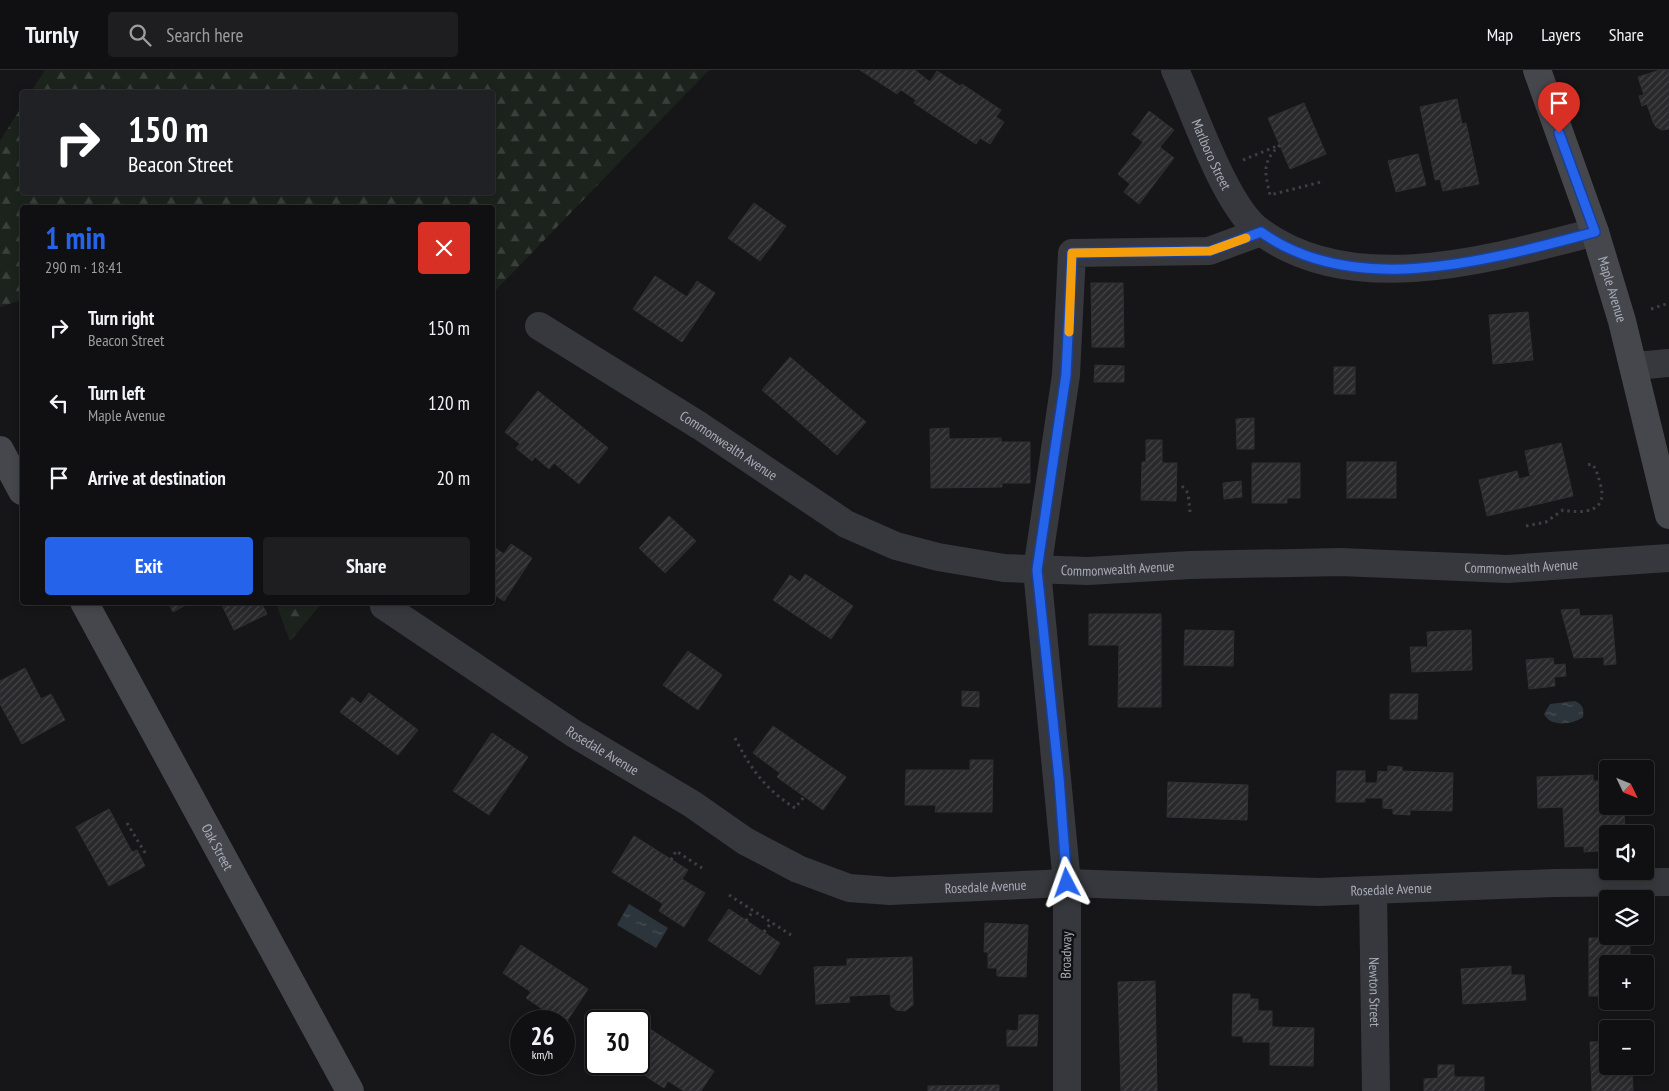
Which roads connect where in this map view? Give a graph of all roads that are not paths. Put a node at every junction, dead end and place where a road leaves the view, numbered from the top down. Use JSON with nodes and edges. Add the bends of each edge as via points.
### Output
{"nodes":[{"id":1,"x":1175,"y":70,"type":"edge"},
{"id":2,"x":1537,"y":70,"type":"edge"},
{"id":3,"x":1261,"y":232,"type":"junction"},
{"id":4,"x":1595,"y":232,"type":"junction"},
{"id":5,"x":539,"y":326,"type":"dead end"},
{"id":6,"x":1669,"y":363,"type":"edge"},
{"id":7,"x":1635,"y":366,"type":"junction"},
{"id":8,"x":0,"y":450,"type":"edge"},
{"id":9,"x":20,"y":487,"type":"edge"},
{"id":10,"x":1669,"y":515,"type":"edge"},
{"id":11,"x":1669,"y":558,"type":"edge"},
{"id":12,"x":1037,"y":570,"type":"junction"},
{"id":13,"x":86,"y":605,"type":"edge"},
{"id":14,"x":384,"y":606,"type":"dead end"},
{"id":15,"x":1669,"y":882,"type":"edge"},
{"id":16,"x":1067,"y":883,"type":"junction"},
{"id":17,"x":1373,"y":892,"type":"junction"},
{"id":18,"x":350,"y":1091,"type":"edge"},
{"id":19,"x":1067,"y":1091,"type":"edge"},
{"id":20,"x":1376,"y":1091,"type":"edge"}],
"edges":[{"from":1,"to":3,"type":"street","name":"Marlboro Street","via":[[1236,206]]},
{"from":2,"to":4,"type":"street","name":"Maple Avenue"},
{"from":3,"to":4,"type":"street","name":"Marlboro Street","via":[[1280,244],[1317,259],[1355,267],[1395,268],[1434,267],[1488,259]]},
{"from":3,"to":12,"type":"street","name":"Broadway","via":[[1210,251],[1072,253],[1066,375]]},
{"from":4,"to":7,"type":"street","name":"Maple Avenue"},
{"from":5,"to":12,"type":"street","name":"Commonwealth Avenue","via":[[700,426],[846,524],[875,539],[971,564]]},
{"from":6,"to":7,"type":"street"},
{"from":7,"to":10,"type":"street","name":"Maple Avenue"},
{"from":8,"to":9,"type":"street"},
{"from":11,"to":12,"type":"street","name":"Commonwealth Avenue","via":[[1507,569],[1341,562]]},
{"from":12,"to":16,"type":"street","name":"Broadway"},
{"from":13,"to":18,"type":"street","name":"Oak Street"},
{"from":14,"to":16,"type":"street","name":"Rosedale Avenue","via":[[598,749],[692,804],[773,857],[823,880],[849,888],[890,892]]},
{"from":15,"to":17,"type":"street","name":"Rosedale Avenue","via":[[1504,884]]},
{"from":16,"to":17,"type":"street","name":"Rosedale Avenue"},
{"from":16,"to":19,"type":"street","name":"Broadway"},
{"from":17,"to":20,"type":"street","name":"Newton Street"}]}
